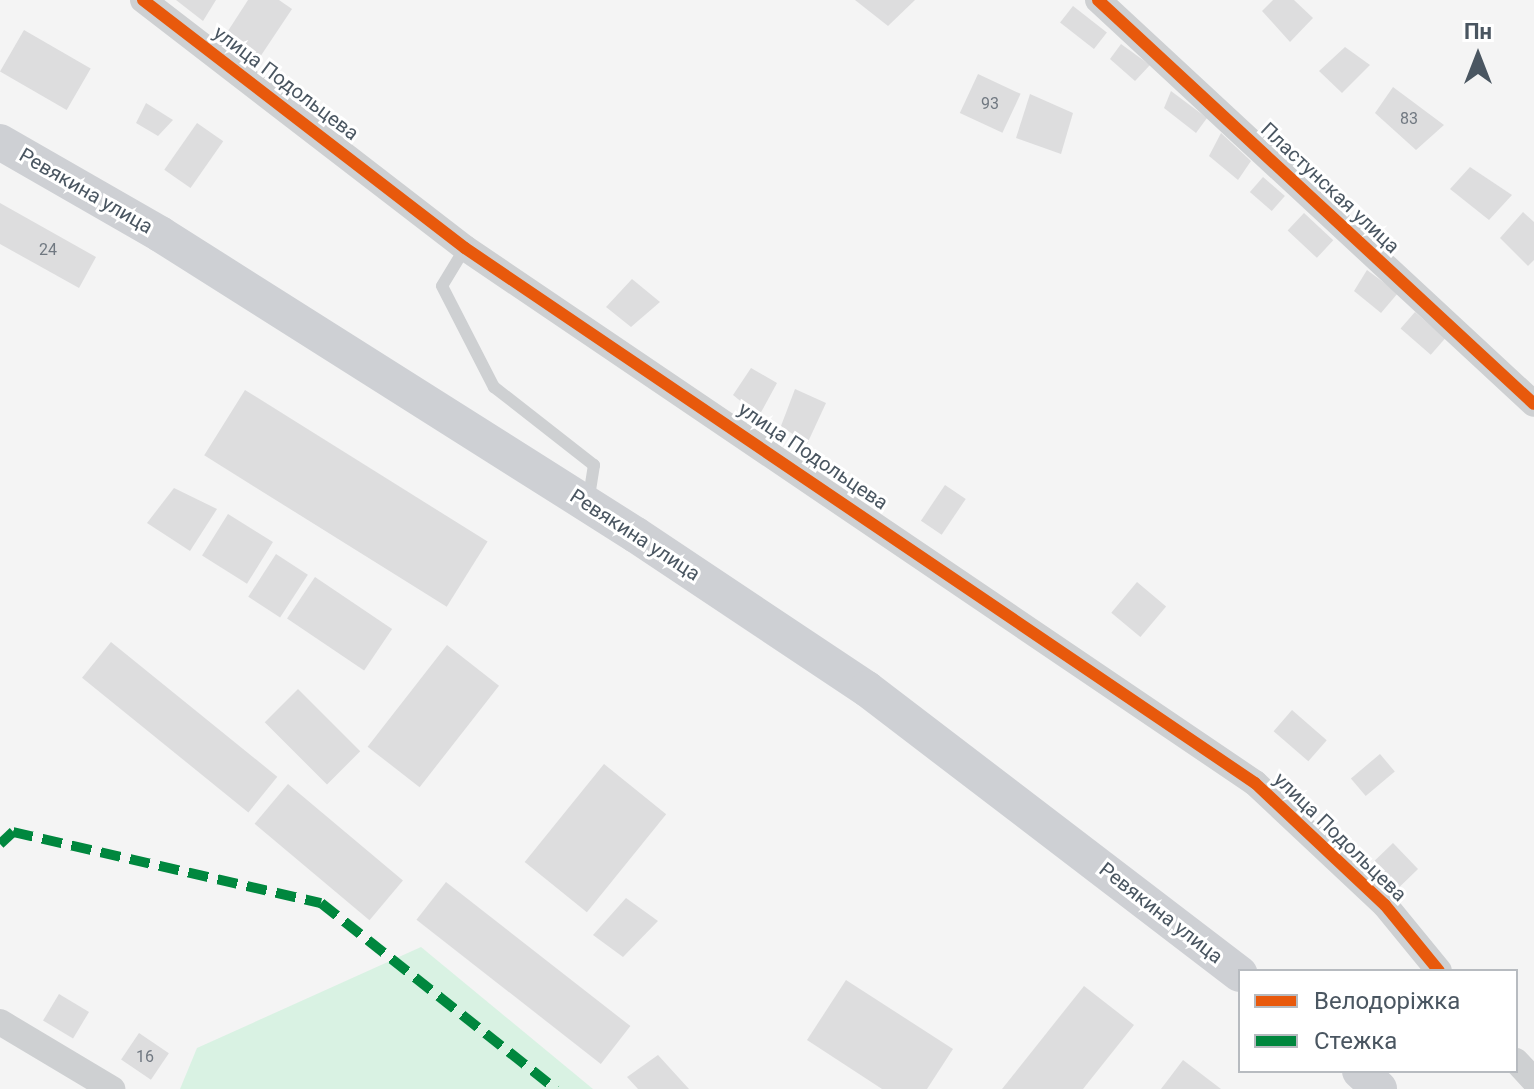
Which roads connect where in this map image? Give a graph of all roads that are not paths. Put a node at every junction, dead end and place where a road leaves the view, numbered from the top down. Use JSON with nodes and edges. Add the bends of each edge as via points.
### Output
{"nodes":[{"id":1,"x":143,"y":0,"type":"edge"},
{"id":2,"x":1098,"y":0,"type":"edge"},
{"id":3,"x":0,"y":142,"type":"edge"},
{"id":4,"x":465,"y":248,"type":"junction"},
{"id":5,"x":1534,"y":404,"type":"edge"},
{"id":6,"x":588,"y":504,"type":"junction"},
{"id":7,"x":1437,"y":969,"type":"edge"},
{"id":8,"x":1238,"y":972,"type":"edge"},
{"id":9,"x":0,"y":1022,"type":"edge"},
{"id":10,"x":1518,"y":1063,"type":"edge"},
{"id":11,"x":1362,"y":1073,"type":"edge"},
{"id":12,"x":1534,"y":1080,"type":"edge"},
{"id":13,"x":112,"y":1089,"type":"edge"},
{"id":14,"x":1379,"y":1089,"type":"edge"}],
"edges":[{"from":1,"to":4,"type":"street","name":"улица Подольцева"},
{"from":2,"to":5,"type":"street","name":"Пластунская улица"},
{"from":3,"to":6,"type":"main road","name":"Ревякина улица","via":[[160,234]]},
{"from":4,"to":6,"type":"lane","via":[[442,286],[494,387],[594,465]]},
{"from":4,"to":7,"type":"street","name":"улица Подольцева","via":[[1255,783],[1385,905]]},
{"from":6,"to":8,"type":"main road","name":"Ревякина улица","via":[[867,689]]},
{"from":9,"to":13,"type":"street"},
{"from":10,"to":12,"type":"street"},
{"from":11,"to":14,"type":"main road"}]}
